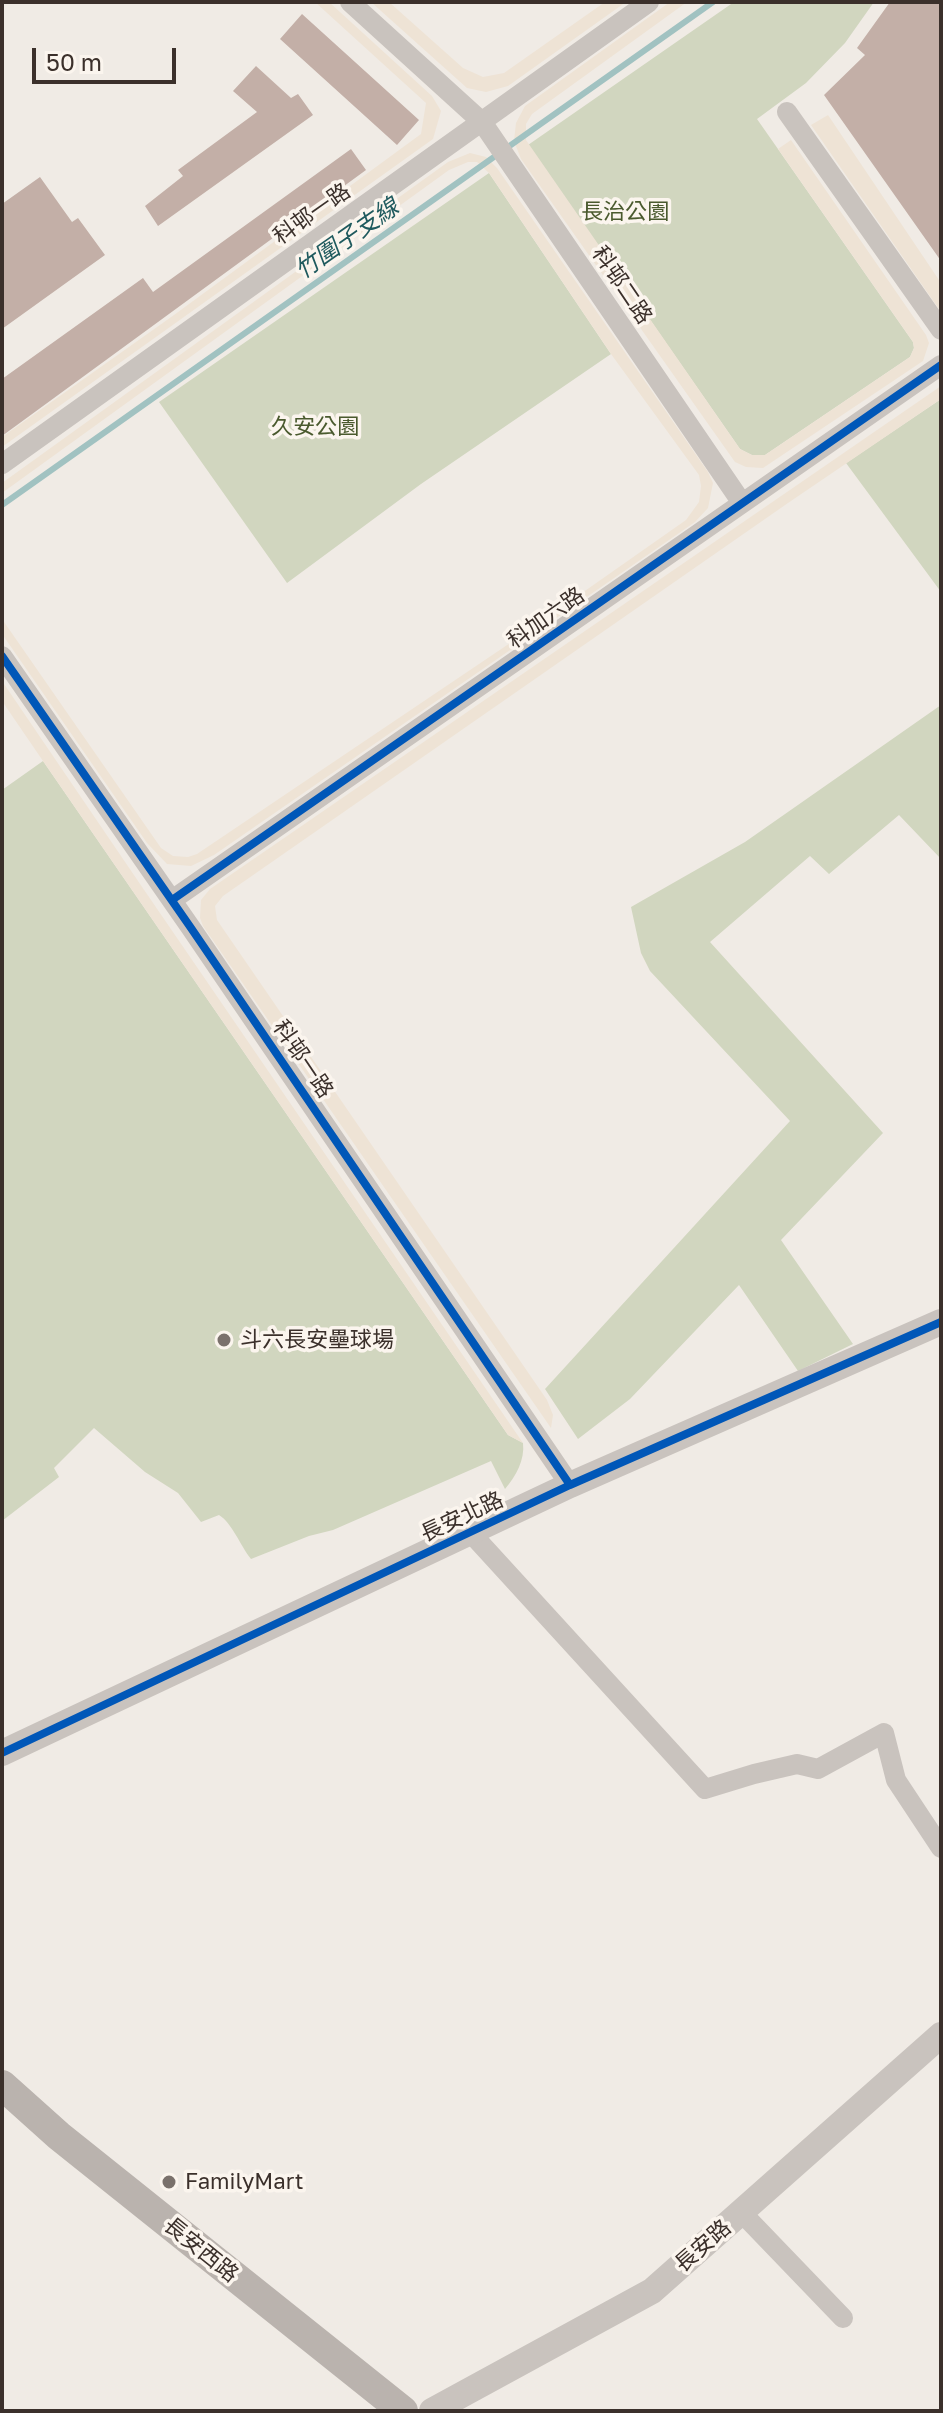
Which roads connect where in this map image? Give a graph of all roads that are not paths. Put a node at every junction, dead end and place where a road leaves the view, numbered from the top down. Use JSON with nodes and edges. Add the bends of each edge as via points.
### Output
{"nodes":[{"id":1,"x":350,"y":2,"type":"edge"},
{"id":2,"x":649,"y":2,"type":"edge"},
{"id":3,"x":787,"y":112,"type":"dead end"},
{"id":4,"x":482,"y":122,"type":"junction"},
{"id":5,"x":941,"y":330,"type":"edge"},
{"id":6,"x":941,"y":365,"type":"edge"},
{"id":7,"x":2,"y":464,"type":"edge"},
{"id":8,"x":742,"y":503,"type":"junction"},
{"id":9,"x":2,"y":656,"type":"edge"},
{"id":10,"x":172,"y":900,"type":"junction"},
{"id":11,"x":941,"y":1322,"type":"edge"},
{"id":12,"x":570,"y":1485,"type":"junction"},
{"id":13,"x":470,"y":1532,"type":"junction"},
{"id":14,"x":2,"y":1753,"type":"edge"},
{"id":15,"x":941,"y":1848,"type":"edge"},
{"id":16,"x":941,"y":2035,"type":"edge"},
{"id":17,"x":2,"y":2085,"type":"edge"},
{"id":18,"x":742,"y":2213,"type":"junction"},
{"id":19,"x":843,"y":2318,"type":"dead end"},
{"id":20,"x":403,"y":2411,"type":"edge"},
{"id":21,"x":432,"y":2411,"type":"edge"}],
"edges":[{"from":1,"to":4,"type":"street","name":"科邨二路"},
{"from":2,"to":4,"type":"street","name":"科邨一路"},
{"from":3,"to":5,"type":"street"},
{"from":4,"to":7,"type":"street","name":"科邨一路"},
{"from":4,"to":8,"type":"street","name":"科邨二路"},
{"from":6,"to":8,"type":"street","name":"科加六路"},
{"from":8,"to":10,"type":"street","name":"科加六路"},
{"from":9,"to":10,"type":"street","name":"科邨一路"},
{"from":10,"to":12,"type":"street","name":"科邨一路"},
{"from":11,"to":12,"type":"street","name":"長安北路"},
{"from":12,"to":13,"type":"street","name":"長安北路"},
{"from":13,"to":14,"type":"street","name":"長安北路"},
{"from":13,"to":15,"type":"street","via":[[705,1789],[797,1764],[818,1769],[884,1733],[896,1780]]},
{"from":16,"to":18,"type":"street","name":"長安路"},
{"from":17,"to":20,"type":"main road","name":"長安西路"},
{"from":18,"to":19,"type":"street"},
{"from":18,"to":21,"type":"street","name":"長安路","via":[[652,2291]]}]}
